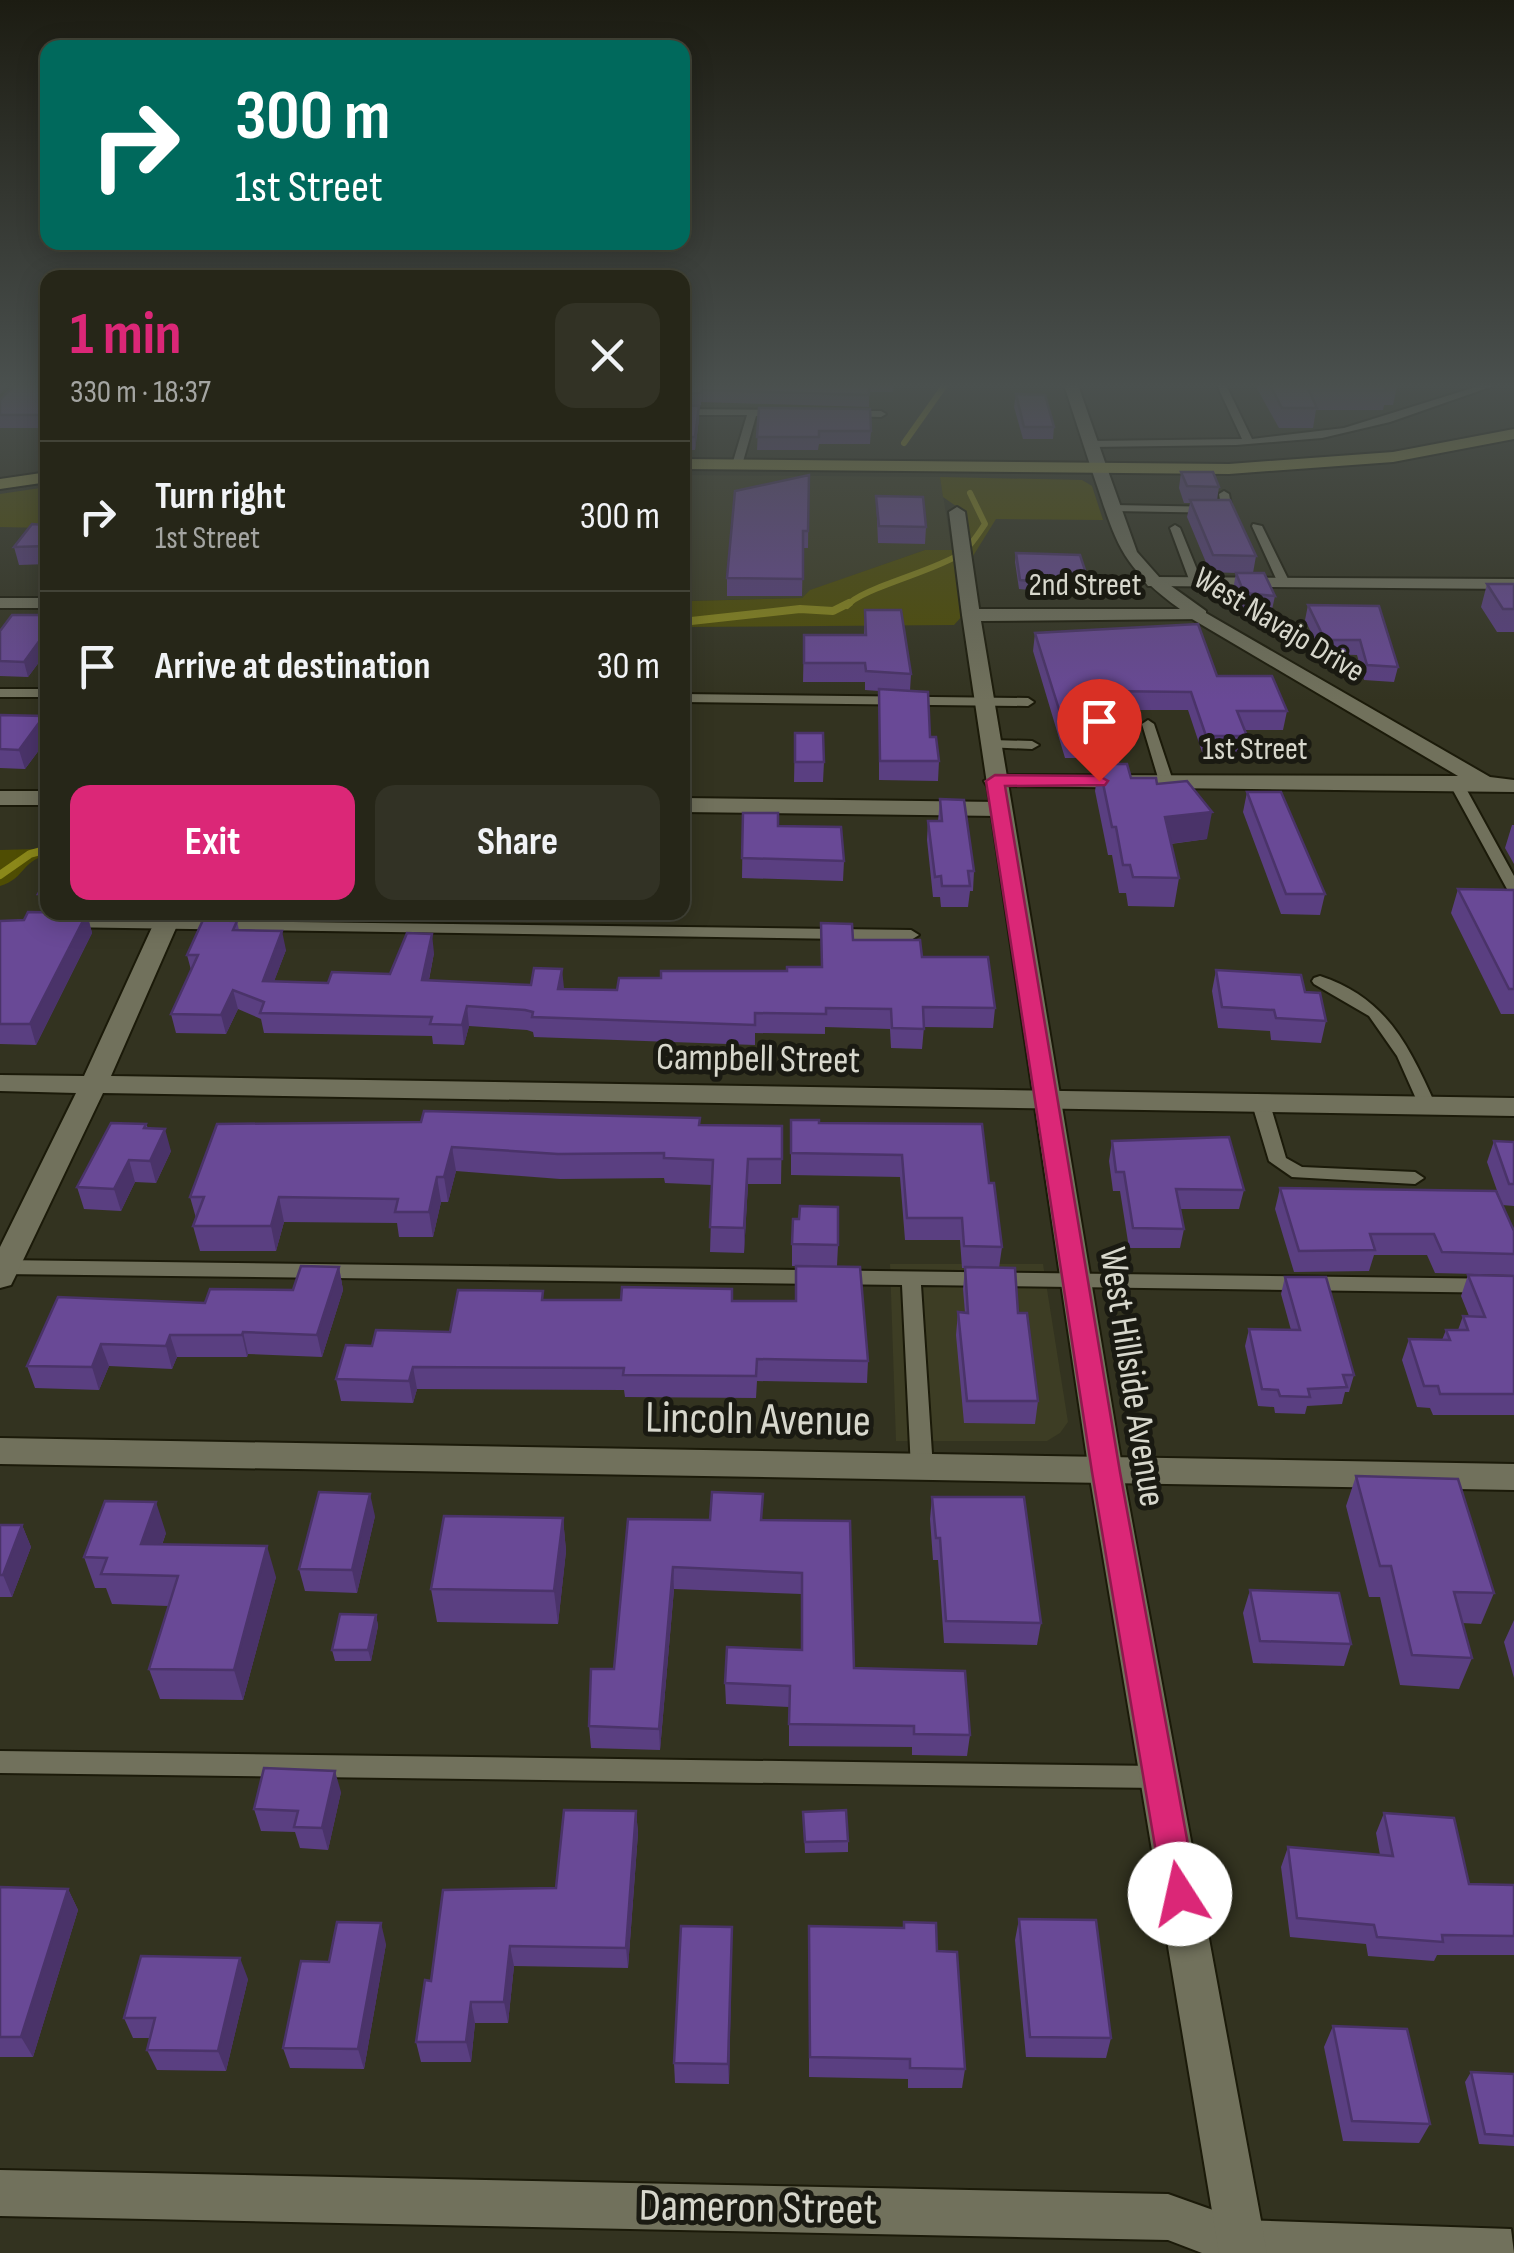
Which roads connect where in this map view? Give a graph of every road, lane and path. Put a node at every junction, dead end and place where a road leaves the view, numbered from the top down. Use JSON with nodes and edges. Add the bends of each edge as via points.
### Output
{"nodes":[{"id":1,"x":1107,"y":490,"type":"edge"},
{"id":2,"x":1158,"y":492,"type":"dead end"},
{"id":3,"x":1224,"y":494,"type":"dead end"},
{"id":4,"x":1113,"y":508,"type":"junction"},
{"id":5,"x":1165,"y":509,"type":"junction"},
{"id":6,"x":957,"y":512,"type":"dead end"},
{"id":7,"x":1258,"y":526,"type":"dead end"},
{"id":8,"x":1175,"y":528,"type":"dead end"},
{"id":9,"x":1154,"y":582,"type":"junction"},
{"id":10,"x":1196,"y":582,"type":"junction"},
{"id":11,"x":1284,"y":583,"type":"junction"},
{"id":12,"x":1514,"y":584,"type":"edge"},
{"id":13,"x":0,"y":603,"type":"edge"},
{"id":14,"x":40,"y":603,"type":"edge"},
{"id":15,"x":971,"y":615,"type":"junction"},
{"id":16,"x":1199,"y":615,"type":"junction"},
{"id":17,"x":0,"y":693,"type":"edge"},
{"id":18,"x":40,"y":694,"type":"edge"},
{"id":19,"x":690,"y":698,"type":"edge"},
{"id":20,"x":984,"y":701,"type":"junction"},
{"id":21,"x":1028,"y":702,"type":"dead end"},
{"id":22,"x":1148,"y":724,"type":"dead end"},
{"id":23,"x":990,"y":744,"type":"junction"},
{"id":24,"x":1032,"y":745,"type":"dead end"},
{"id":25,"x":1166,"y":782,"type":"junction"},
{"id":26,"x":1456,"y":783,"type":"junction"},
{"id":27,"x":1484,"y":783,"type":"junction"},
{"id":28,"x":1514,"y":786,"type":"edge"},
{"id":29,"x":997,"y":795,"type":"junction"},
{"id":30,"x":0,"y":798,"type":"edge"},
{"id":31,"x":40,"y":798,"type":"edge"},
{"id":32,"x":690,"y":805,"type":"edge"},
{"id":33,"x":1514,"y":889,"type":"edge"},
{"id":34,"x":1495,"y":902,"type":"edge"},
{"id":35,"x":1514,"y":903,"type":"edge"},
{"id":36,"x":130,"y":920,"type":"edge"},
{"id":37,"x":167,"y":920,"type":"edge"},
{"id":38,"x":261,"y":920,"type":"edge"},
{"id":39,"x":55,"y":924,"type":"edge"},
{"id":40,"x":912,"y":934,"type":"dead end"},
{"id":41,"x":1320,"y":981,"type":"dead end"},
{"id":42,"x":0,"y":1083,"type":"edge"},
{"id":43,"x":94,"y":1084,"type":"junction"},
{"id":44,"x":1048,"y":1101,"type":"junction"},
{"id":45,"x":1260,"y":1104,"type":"junction"},
{"id":46,"x":1427,"y":1106,"type":"junction"},
{"id":47,"x":1514,"y":1107,"type":"edge"},
{"id":48,"x":1415,"y":1178,"type":"dead end"},
{"id":49,"x":2,"y":1271,"type":"edge"},
{"id":50,"x":911,"y":1277,"type":"junction"},
{"id":51,"x":1076,"y":1279,"type":"junction"},
{"id":52,"x":1514,"y":1286,"type":"edge"},
{"id":53,"x":0,"y":1451,"type":"edge"},
{"id":54,"x":922,"y":1468,"type":"junction"},
{"id":55,"x":1106,"y":1472,"type":"junction"},
{"id":56,"x":1514,"y":1476,"type":"edge"},
{"id":57,"x":0,"y":1762,"type":"edge"},
{"id":58,"x":1160,"y":1777,"type":"junction"},
{"id":59,"x":0,"y":2193,"type":"edge"},
{"id":60,"x":1242,"y":2248,"type":"edge"},
{"id":61,"x":1511,"y":2253,"type":"edge"}],
"edges":[{"from":1,"to":4,"type":"street","name":"West Navajo Drive"},
{"from":2,"to":5,"type":"lane"},
{"from":3,"to":5,"type":"lane","via":[[1228,510]]},
{"from":4,"to":5,"type":"lane"},
{"from":4,"to":9,"type":"street","name":"West Navajo Drive","via":[[1129,553]]},
{"from":6,"to":15,"type":"street","name":"West Hillside Avenue"},
{"from":7,"to":11,"type":"lane"},
{"from":8,"to":10,"type":"lane"},
{"from":9,"to":10,"type":"street"},
{"from":9,"to":16,"type":"street","name":"West Navajo Drive"},
{"from":10,"to":11,"type":"street"},
{"from":11,"to":12,"type":"street"},
{"from":13,"to":14,"type":"street"},
{"from":15,"to":16,"type":"street","name":"2nd Street"},
{"from":15,"to":20,"type":"street","name":"West Hillside Avenue"},
{"from":16,"to":27,"type":"street","name":"West Navajo Drive"},
{"from":17,"to":18,"type":"lane"},
{"from":19,"to":20,"type":"lane"},
{"from":20,"to":21,"type":"lane"},
{"from":20,"to":23,"type":"street","name":"West Hillside Avenue"},
{"from":22,"to":25,"type":"lane"},
{"from":23,"to":24,"type":"lane"},
{"from":23,"to":29,"type":"street","name":"West Hillside Avenue"},
{"from":25,"to":26,"type":"street","name":"1st Street"},
{"from":25,"to":29,"type":"street","name":"1st Street"},
{"from":26,"to":27,"type":"street","name":"1st Street"},
{"from":26,"to":33,"type":"lane"},
{"from":27,"to":28,"type":"street","name":"1st Street"},
{"from":29,"to":32,"type":"street","name":"1st Street"},
{"from":29,"to":44,"type":"street","name":"West Hillside Avenue"},
{"from":30,"to":31,"type":"street"},
{"from":34,"to":35,"type":"lane"},
{"from":36,"to":39,"type":"lane"},
{"from":37,"to":43,"type":"street"},
{"from":38,"to":40,"type":"lane"},
{"from":41,"to":46,"type":"lane","via":[[1375,1013],[1406,1056]]},
{"from":42,"to":43,"type":"street","name":"Campbell Street"},
{"from":43,"to":44,"type":"street","name":"Campbell Street"},
{"from":43,"to":49,"type":"street"},
{"from":44,"to":45,"type":"street","name":"Campbell Street"},
{"from":44,"to":51,"type":"street","name":"West Hillside Avenue"},
{"from":45,"to":46,"type":"street","name":"Campbell Street"},
{"from":45,"to":48,"type":"lane","via":[[1278,1161],[1298,1173]]},
{"from":46,"to":47,"type":"street","name":"Campbell Street"},
{"from":49,"to":50,"type":"lane"},
{"from":50,"to":51,"type":"lane"},
{"from":50,"to":54,"type":"lane"},
{"from":51,"to":52,"type":"lane"},
{"from":51,"to":55,"type":"street","name":"West Hillside Avenue"},
{"from":53,"to":54,"type":"street","name":"Lincoln Avenue"},
{"from":54,"to":55,"type":"street","name":"Lincoln Avenue"},
{"from":55,"to":56,"type":"street","name":"Lincoln Avenue"},
{"from":55,"to":58,"type":"street","name":"West Hillside Avenue"},
{"from":57,"to":58,"type":"lane"},
{"from":58,"to":60,"type":"street","name":"West Hillside Avenue"},
{"from":59,"to":60,"type":"street","name":"Dameron Street","via":[[1168,2216]]},
{"from":60,"to":61,"type":"street","name":"Dameron Street"}]}
